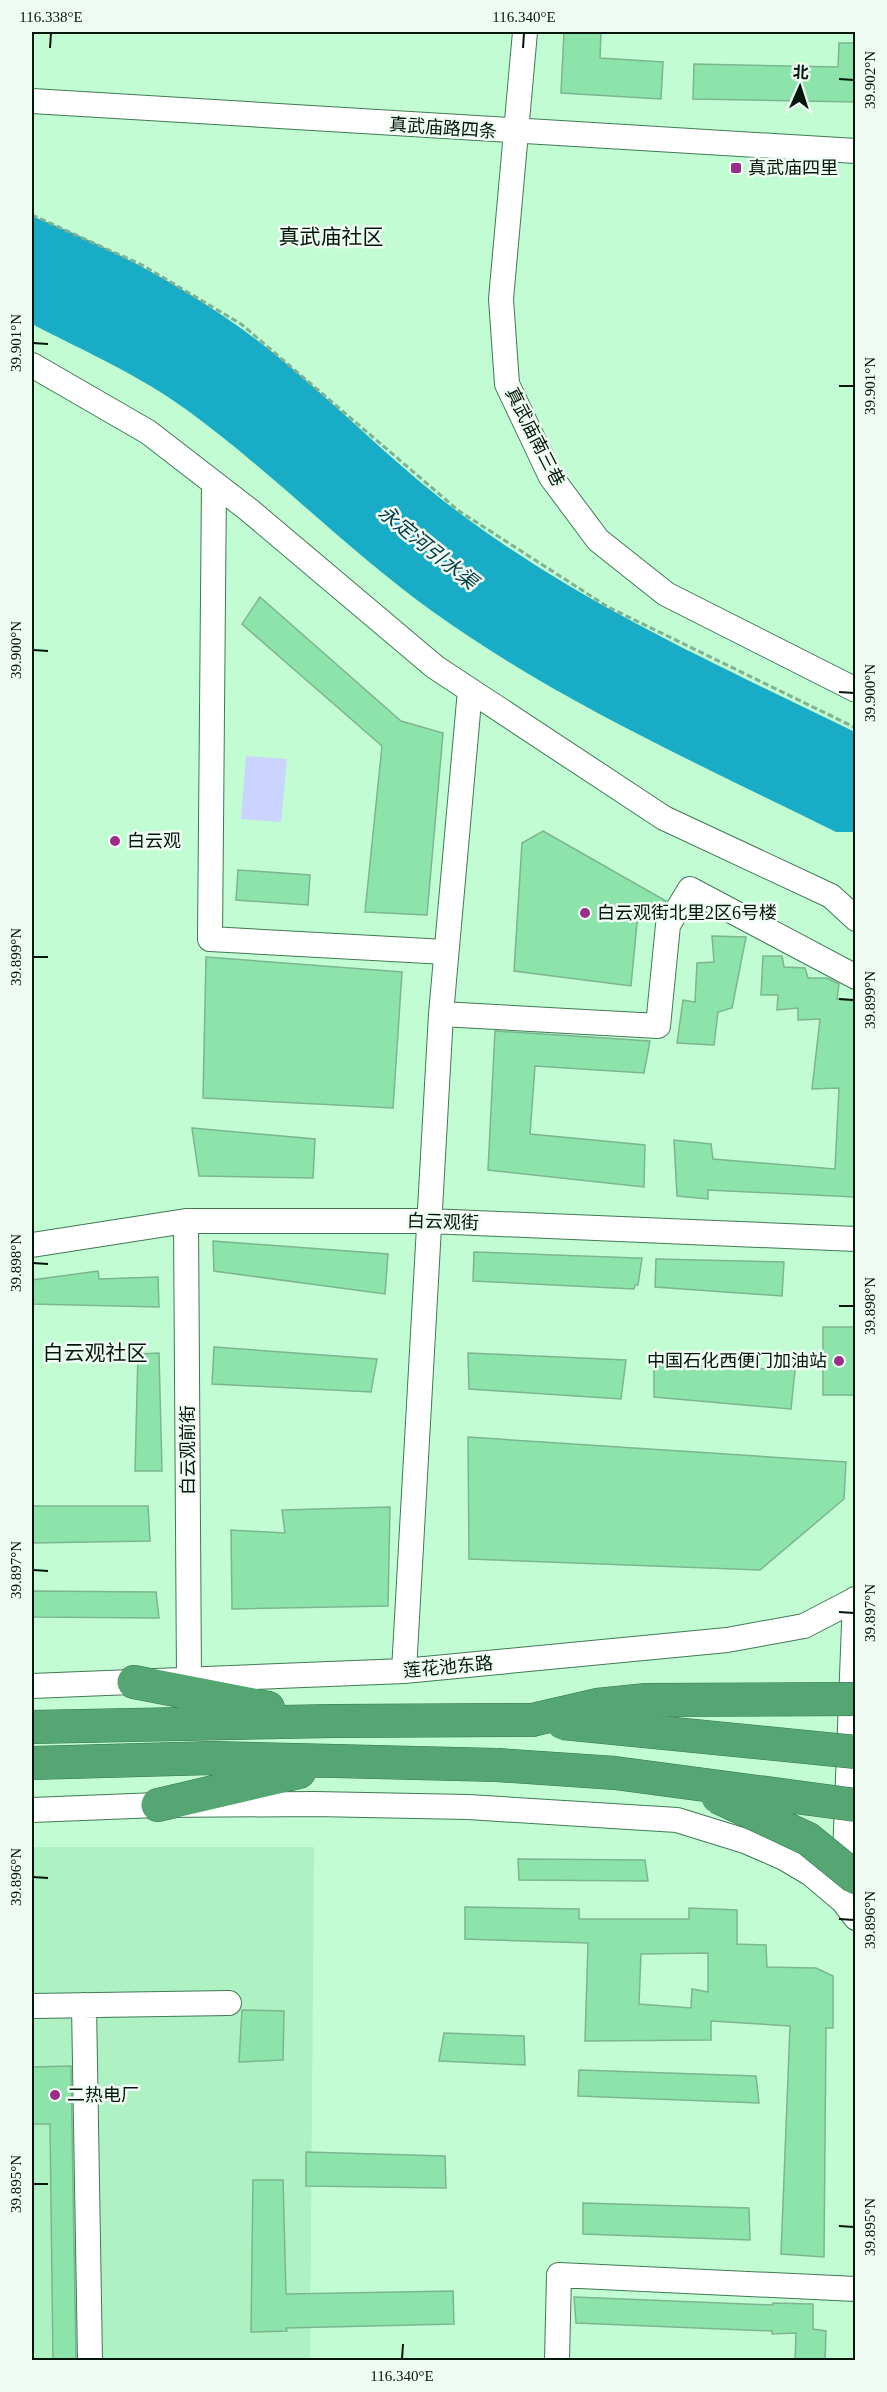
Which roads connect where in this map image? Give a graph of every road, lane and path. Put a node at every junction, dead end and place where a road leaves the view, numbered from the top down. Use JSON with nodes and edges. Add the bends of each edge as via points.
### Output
{"nodes":[{"id":1,"x":525,"y":32,"type":"edge"},
{"id":2,"x":32,"y":101,"type":"edge"},
{"id":3,"x":517,"y":132,"type":"junction"},
{"id":4,"x":855,"y":151,"type":"edge"},
{"id":5,"x":32,"y":215,"type":"edge"},
{"id":6,"x":32,"y":365,"type":"edge"},
{"id":7,"x":214,"y":483,"type":"junction"},
{"id":8,"x":470,"y":690,"type":"junction"},
{"id":9,"x":855,"y":690,"type":"edge"},
{"id":10,"x":855,"y":729,"type":"edge"},
{"id":11,"x":855,"y":919,"type":"edge"},
{"id":12,"x":446,"y":952,"type":"junction"},
{"id":13,"x":855,"y":977,"type":"edge"},
{"id":14,"x":441,"y":1014,"type":"junction"},
{"id":15,"x":186,"y":1221,"type":"junction"},
{"id":16,"x":429,"y":1221,"type":"junction"},
{"id":17,"x":855,"y":1239,"type":"edge"},
{"id":18,"x":32,"y":1245,"type":"edge"},
{"id":19,"x":855,"y":1599,"type":"edge"},
{"id":20,"x":404,"y":1671,"type":"junction"},
{"id":21,"x":189,"y":1679,"type":"junction"},
{"id":22,"x":134,"y":1682,"type":"junction"},
{"id":23,"x":32,"y":1686,"type":"edge"},
{"id":24,"x":855,"y":1699,"type":"edge"},
{"id":25,"x":532,"y":1720,"type":"junction"},
{"id":26,"x":334,"y":1721,"type":"junction"},
{"id":27,"x":32,"y":1727,"type":"edge"},
{"id":28,"x":855,"y":1752,"type":"edge"},
{"id":29,"x":340,"y":1762,"type":"junction"},
{"id":30,"x":32,"y":1763,"type":"edge"},
{"id":31,"x":692,"y":1784,"type":"junction"},
{"id":32,"x":158,"y":1805,"type":"junction"},
{"id":33,"x":855,"y":1805,"type":"edge"},
{"id":34,"x":32,"y":1810,"type":"edge"},
{"id":35,"x":851,"y":1899,"type":"edge"},
{"id":36,"x":229,"y":2003,"type":"dead end"},
{"id":37,"x":84,"y":2005,"type":"junction"},
{"id":38,"x":32,"y":2006,"type":"edge"},
{"id":39,"x":855,"y":2289,"type":"edge"},
{"id":40,"x":90,"y":2361,"type":"edge"},
{"id":41,"x":557,"y":2361,"type":"edge"}],
"edges":[{"from":1,"to":3,"type":"street","name":"真武庙南三巷"},
{"from":2,"to":3,"type":"street","name":"真武庙路四条"},
{"from":3,"to":4,"type":"street","name":"真武庙路四条"},
{"from":3,"to":9,"type":"street","name":"真武庙南三巷","via":[[501,299],[507,384],[550,477],[598,540],[666,594]]},
{"from":5,"to":10,"type":"path","via":[[142,265],[241,324],[459,511],[608,608]]},
{"from":6,"to":7,"type":"street","via":[[148,432]]},
{"from":7,"to":8,"type":"street","via":[[435,667]]},
{"from":7,"to":12,"type":"street","via":[[210,939]]},
{"from":8,"to":11,"type":"street","via":[[664,818],[831,896]]},
{"from":8,"to":12,"type":"street"},
{"from":12,"to":14,"type":"street"},
{"from":13,"to":14,"type":"street","via":[[690,889],[668,925],[658,1026]]},
{"from":14,"to":16,"type":"street"},
{"from":15,"to":16,"type":"street","name":"白云观街"},
{"from":15,"to":18,"type":"street","name":"白云观街"},
{"from":15,"to":21,"type":"street","name":"白云观前街"},
{"from":16,"to":17,"type":"street","name":"白云观街"},
{"from":16,"to":20,"type":"street"},
{"from":19,"to":20,"type":"street","name":"莲花池东路","via":[[804,1626],[727,1640]]},
{"from":19,"to":35,"type":"street"},
{"from":20,"to":21,"type":"street","name":"莲花池东路"},
{"from":21,"to":22,"type":"street","name":"莲花池东路"},
{"from":22,"to":23,"type":"street","name":"莲花池东路"},
{"from":22,"to":26,"type":"highway"},
{"from":24,"to":25,"type":"highway","bridge":true,"via":[[646,1700],[597,1705]]},
{"from":25,"to":26,"type":"highway"},
{"from":25,"to":28,"type":"highway","bridge":true},
{"from":26,"to":27,"type":"highway"},
{"from":29,"to":30,"type":"highway","via":[[213,1758]]},
{"from":29,"to":31,"type":"highway","bridge":true,"via":[[497,1765],[615,1773]]},
{"from":29,"to":32,"type":"highway"},
{"from":31,"to":33,"type":"highway","bridge":true},
{"from":31,"to":35,"type":"highway","bridge":true,"via":[[808,1839]]},
{"from":32,"to":34,"type":"street"},
{"from":32,"to":35,"type":"street","via":[[468,1807],[677,1820],[745,1840],[784,1858]]},
{"from":36,"to":37,"type":"street"},
{"from":37,"to":38,"type":"street"},
{"from":37,"to":40,"type":"street"},
{"from":39,"to":41,"type":"street","via":[[559,2275]]}]}
